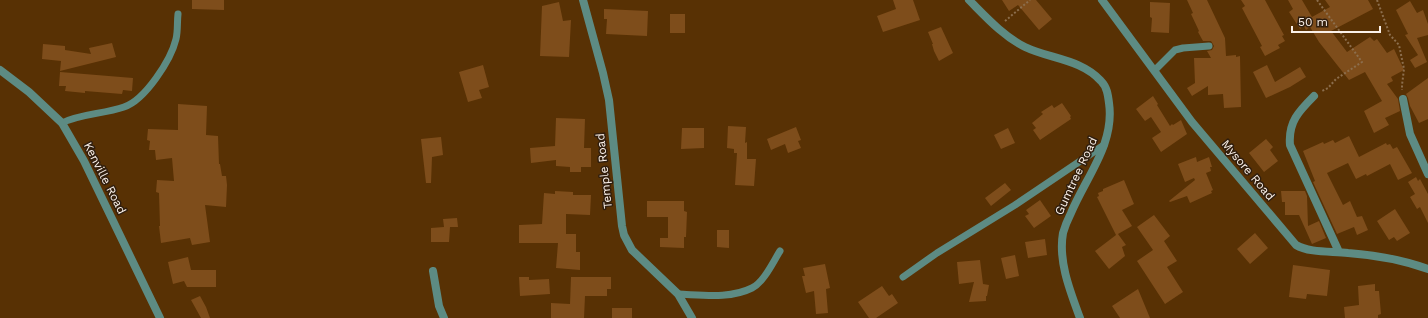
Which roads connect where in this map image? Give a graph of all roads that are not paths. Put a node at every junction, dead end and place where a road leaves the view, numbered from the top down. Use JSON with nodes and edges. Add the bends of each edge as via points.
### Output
{"nodes":[{"id":1,"x":583,"y":0,"type":"edge"},
{"id":2,"x":969,"y":0,"type":"edge"},
{"id":3,"x":1102,"y":0,"type":"edge"},
{"id":4,"x":178,"y":14,"type":"dead end"},
{"id":5,"x":1209,"y":46,"type":"dead end"},
{"id":6,"x":0,"y":70,"type":"edge"},
{"id":7,"x":1155,"y":70,"type":"junction"},
{"id":8,"x":1314,"y":96,"type":"road end"},
{"id":9,"x":1403,"y":99,"type":"road end"},
{"id":10,"x":62,"y":123,"type":"junction"},
{"id":11,"x":1104,"y":145,"type":"junction"},
{"id":12,"x":1428,"y":174,"type":"edge"},
{"id":13,"x":780,"y":251,"type":"dead end"},
{"id":14,"x":1339,"y":252,"type":"junction"},
{"id":15,"x":1428,"y":269,"type":"edge"},
{"id":16,"x":433,"y":271,"type":"dead end"},
{"id":17,"x":902,"y":277,"type":"dead end"},
{"id":18,"x":678,"y":294,"type":"junction"},
{"id":19,"x":160,"y":318,"type":"edge"},
{"id":20,"x":444,"y":318,"type":"edge"},
{"id":21,"x":692,"y":318,"type":"edge"},
{"id":22,"x":1080,"y":318,"type":"edge"}],
"edges":[{"from":1,"to":18,"type":"street","name":"Temple Road","via":[[609,100],[624,235],[632,250]]},
{"from":2,"to":11,"type":"street","name":"Gumtree Road","via":[[1023,46],[1086,68],[1102,83],[1108,93],[1110,112],[1109,130]]},
{"from":3,"to":7,"type":"street","name":"Mysore Road"},
{"from":4,"to":10,"type":"lane","via":[[177,38],[173,50],[152,84],[139,98],[125,107]]},
{"from":5,"to":7,"type":"lane","via":[[1175,50]]},
{"from":6,"to":10,"type":"street","name":"Kenville Road","via":[[29,92]]},
{"from":7,"to":14,"type":"street","name":"Mysore Road","via":[[1192,122],[1291,240],[1301,248]]},
{"from":8,"to":14,"type":"street","via":[[1294,119],[1289,135],[1290,145]]},
{"from":9,"to":12,"type":"street","via":[[1410,134]]},
{"from":10,"to":19,"type":"street","name":"Kenville Road","via":[[84,161]]},
{"from":11,"to":17,"type":"lane"},
{"from":11,"to":22,"type":"street","name":"Gumtree Road","via":[[1064,231],[1062,260]]},
{"from":13,"to":18,"type":"lane","via":[[766,274],[753,288],[728,296]]},
{"from":14,"to":15,"type":"street","name":"Mysore Road","via":[[1407,262]]},
{"from":16,"to":20,"type":"street","via":[[439,306]]},
{"from":18,"to":21,"type":"street","name":"Temple Road"}]}
